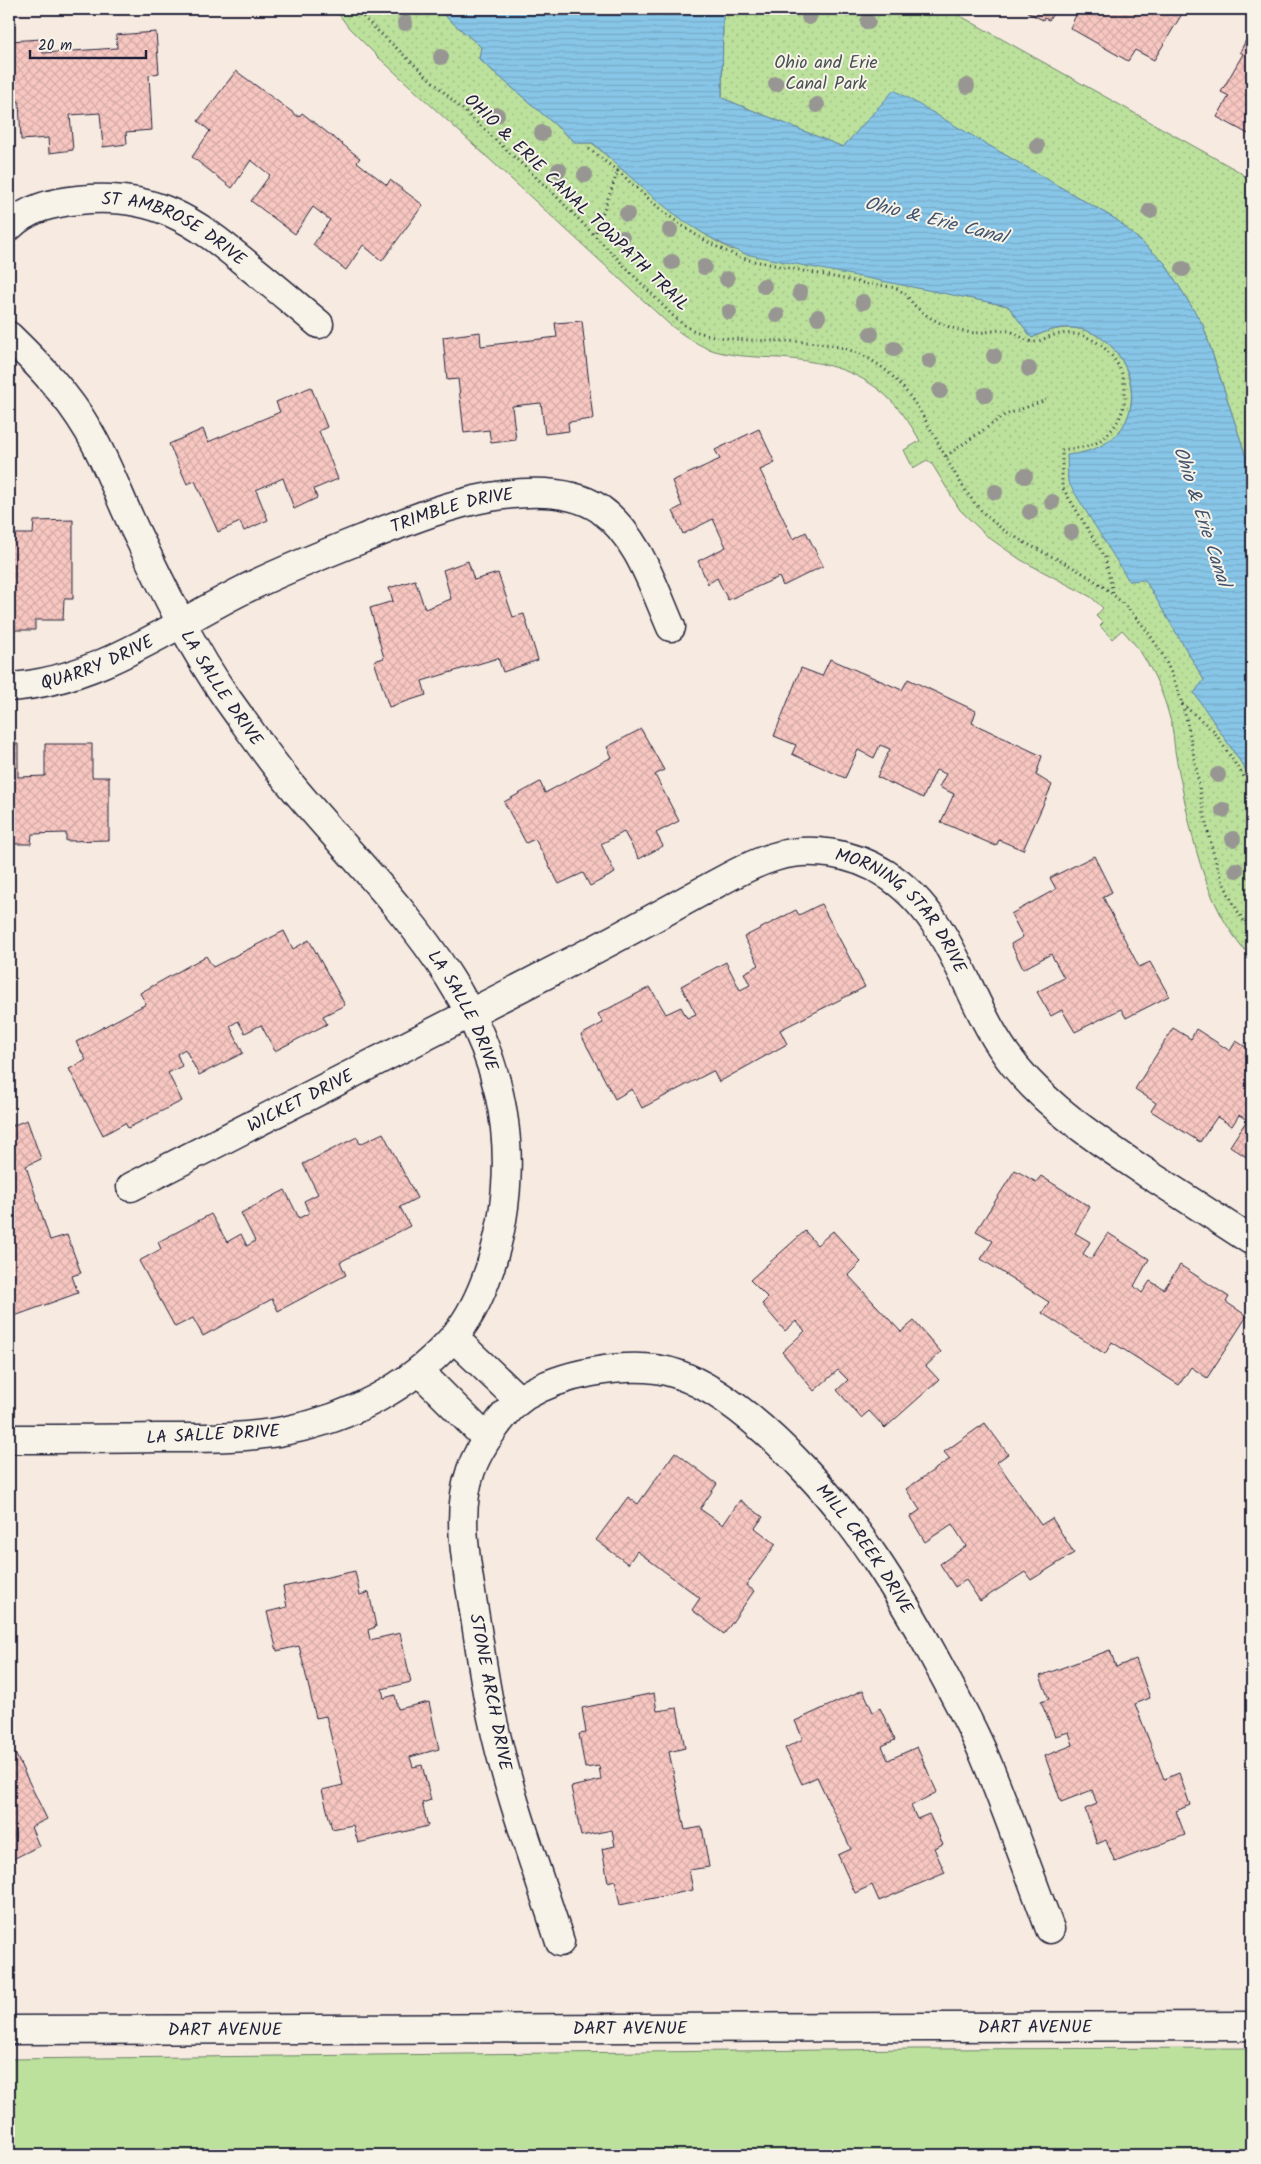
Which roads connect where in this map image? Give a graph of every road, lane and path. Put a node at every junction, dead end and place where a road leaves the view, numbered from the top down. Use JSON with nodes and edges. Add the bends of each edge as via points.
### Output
{"nodes":[{"id":1,"x":357,"y":9,"type":"edge"},
{"id":2,"x":589,"y":149,"type":"dead end"},
{"id":3,"x":618,"y":171,"type":"junction"},
{"id":4,"x":9,"y":227,"type":"edge"},
{"id":5,"x":595,"y":234,"type":"junction"},
{"id":6,"x":319,"y":324,"type":"dead end"},
{"id":7,"x":9,"y":336,"type":"edge"},
{"id":8,"x":1046,"y":400,"type":"dead end"},
{"id":9,"x":946,"y":456,"type":"junction"},
{"id":10,"x":1113,"y":594,"type":"junction"},
{"id":11,"x":182,"y":622,"type":"junction"},
{"id":12,"x":671,"y":627,"type":"dead end"},
{"id":13,"x":9,"y":687,"type":"edge"},
{"id":14,"x":1182,"y":704,"type":"junction"},
{"id":15,"x":1252,"y":789,"type":"edge"},
{"id":16,"x":1252,"y":932,"type":"edge"},
{"id":17,"x":470,"y":1013,"type":"junction"},
{"id":18,"x":131,"y":1188,"type":"dead end"},
{"id":19,"x":1252,"y":1241,"type":"edge"},
{"id":20,"x":454,"y":1338,"type":"junction"},
{"id":21,"x":418,"y":1371,"type":"junction"},
{"id":22,"x":519,"y":1400,"type":"junction"},
{"id":23,"x":486,"y":1438,"type":"junction"},
{"id":24,"x":9,"y":1439,"type":"edge"},
{"id":25,"x":1050,"y":1929,"type":"dead end"},
{"id":26,"x":560,"y":1942,"type":"dead end"},
{"id":27,"x":1252,"y":2026,"type":"edge"},
{"id":28,"x":9,"y":2030,"type":"edge"}],
"edges":[{"from":1,"to":5,"type":"path","name":"OHIO & ERIE CANAL TOWPATH TRAIL"},
{"from":2,"to":3,"type":"path"},
{"from":3,"to":5,"type":"path"},
{"from":3,"to":10,"type":"path","via":[[680,226],[728,253],[901,290],[925,315],[951,328],[970,332],[1009,331],[1035,342],[1056,335],[1074,334],[1104,346],[1122,371],[1126,395],[1123,410],[1103,439],[1062,450],[1062,487],[1105,557]]},
{"from":4,"to":6,"type":"street","name":"ST AMBROSE DRIVE","via":[[26,213],[62,202],[110,198],[159,207],[184,217],[217,239]]},
{"from":5,"to":9,"type":"path","name":"OHIO & ERIE CANAL TOWPATH TRAIL","via":[[674,317],[689,328],[743,340],[813,342],[863,356],[904,390],[925,417]]},
{"from":7,"to":11,"type":"street","name":"LA SALLE DRIVE","via":[[60,389],[88,430]]},
{"from":8,"to":9,"type":"path","via":[[1005,416]]},
{"from":9,"to":10,"type":"path","name":"OHIO & ERIE CANAL TOWPATH TRAIL","via":[[964,489],[997,524],[1018,539],[1084,573]]},
{"from":10,"to":14,"type":"path","name":"OHIO & ERIE CANAL TOWPATH TRAIL","via":[[1157,645]]},
{"from":11,"to":12,"type":"street","name":"TRIMBLE DRIVE","via":[[245,589],[394,526],[491,497],[559,494],[579,498],[615,522],[644,564]]},
{"from":11,"to":13,"type":"street","name":"QUARRY DRIVE","via":[[86,670],[29,686]]},
{"from":11,"to":17,"type":"street","name":"LA SALLE DRIVE","via":[[222,692],[249,729],[289,783],[427,945]]},
{"from":14,"to":15,"type":"path","via":[[1213,730]]},
{"from":14,"to":16,"type":"path","name":"OHIO & ERIE CANAL TOWPATH TRAIL","via":[[1220,877]]},
{"from":17,"to":18,"type":"street","name":"WICKET DRIVE"},
{"from":17,"to":19,"type":"street","name":"MORNING STAR DRIVE","via":[[766,860],[800,852],[826,853],[859,860],[886,874],[927,909],[995,1037],[1043,1097],[1073,1123]]},
{"from":17,"to":20,"type":"street","name":"LA SALLE DRIVE","via":[[484,1040],[498,1082],[508,1148],[498,1244],[475,1303]]},
{"from":20,"to":21,"type":"street","name":"LA SALLE DRIVE"},
{"from":20,"to":22,"type":"street"},
{"from":21,"to":23,"type":"street"},
{"from":21,"to":24,"type":"street","name":"LA SALLE DRIVE","via":[[367,1404],[289,1430],[208,1438]]},
{"from":22,"to":23,"type":"street","name":"STONE ARCH DRIVE"},
{"from":22,"to":25,"type":"street","name":"MILL CREEK DRIVE","via":[[582,1373],[618,1367],[675,1374],[730,1403],[805,1469],[866,1543],[949,1684],[983,1755]]},
{"from":23,"to":26,"type":"street","name":"STONE ARCH DRIVE","via":[[471,1471],[464,1506],[464,1543],[492,1717],[517,1811]]},
{"from":27,"to":28,"type":"street","name":"DART AVENUE"}]}
